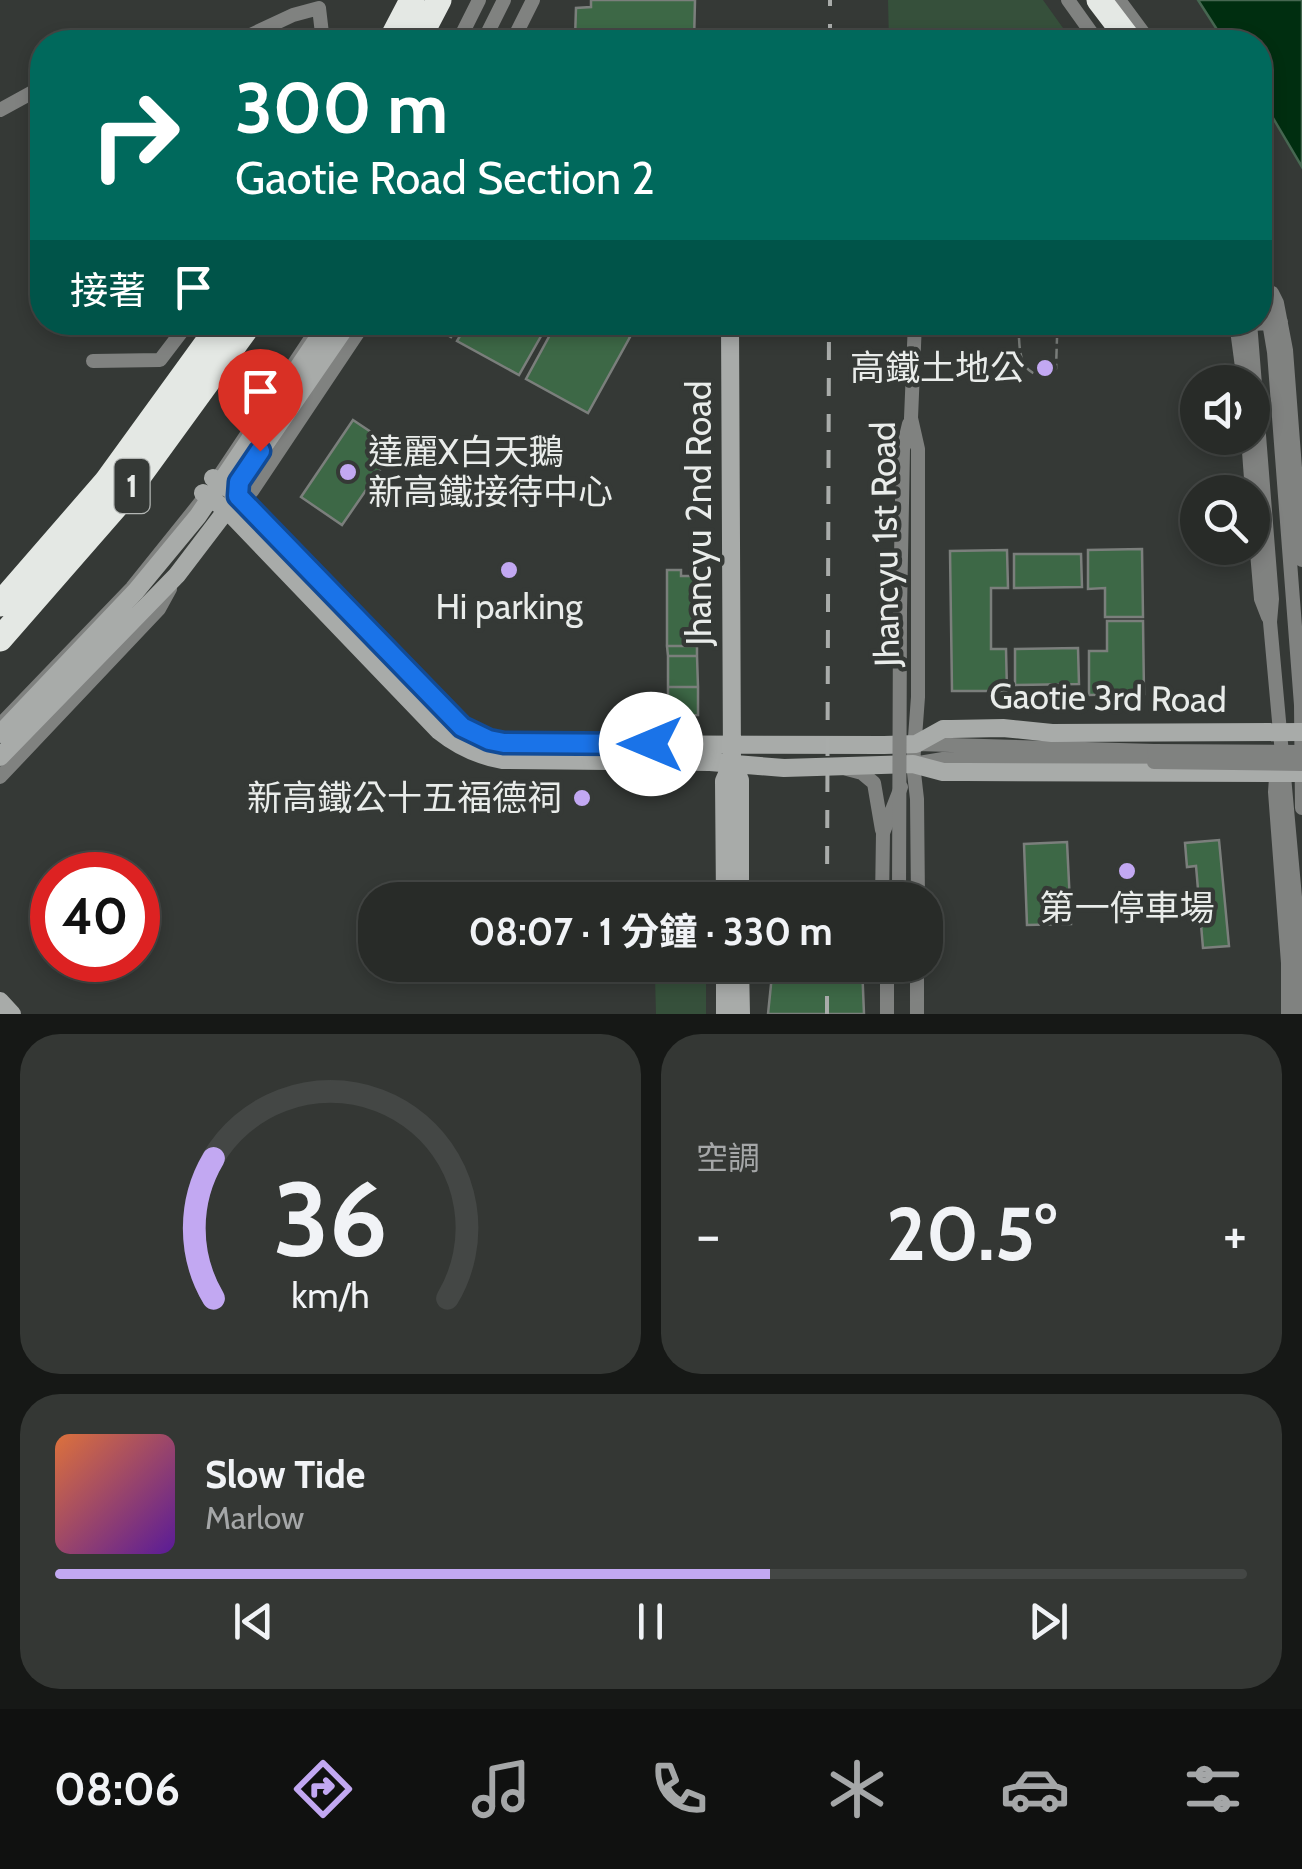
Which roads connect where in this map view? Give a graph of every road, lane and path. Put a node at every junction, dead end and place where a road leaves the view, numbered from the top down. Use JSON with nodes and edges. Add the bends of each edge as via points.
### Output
{"nodes":[{"id":1,"x":412,"y":0,"type":"edge"},
{"id":2,"x":439,"y":0,"type":"edge"},
{"id":3,"x":478,"y":0,"type":"edge"},
{"id":4,"x":504,"y":0,"type":"edge"},
{"id":5,"x":534,"y":0,"type":"edge"},
{"id":6,"x":1083,"y":0,"type":"edge"},
{"id":7,"x":1120,"y":0,"type":"edge"},
{"id":8,"x":323,"y":4,"type":"edge"},
{"id":9,"x":261,"y":30,"type":"edge"},
{"id":10,"x":323,"y":30,"type":"edge"},
{"id":11,"x":396,"y":30,"type":"edge"},
{"id":12,"x":423,"y":30,"type":"edge"},
{"id":13,"x":464,"y":30,"type":"edge"},
{"id":14,"x":489,"y":30,"type":"edge"},
{"id":15,"x":518,"y":30,"type":"edge"},
{"id":16,"x":1094,"y":30,"type":"edge"},
{"id":17,"x":1105,"y":30,"type":"edge"},
{"id":18,"x":1118,"y":30,"type":"edge"},
{"id":19,"x":1141,"y":30,"type":"edge"},
{"id":20,"x":30,"y":94,"type":"edge"},
{"id":21,"x":0,"y":110,"type":"edge"},
{"id":22,"x":1272,"y":313,"type":"edge"},
{"id":23,"x":1272,"y":322,"type":"edge"},
{"id":24,"x":1276,"y":322,"type":"junction"},
{"id":25,"x":179,"y":335,"type":"edge"},
{"id":26,"x":213,"y":335,"type":"edge"},
{"id":27,"x":242,"y":335,"type":"edge"},
{"id":28,"x":310,"y":335,"type":"edge"},
{"id":29,"x":321,"y":335,"type":"edge"},
{"id":30,"x":339,"y":335,"type":"edge"},
{"id":31,"x":356,"y":335,"type":"edge"},
{"id":32,"x":730,"y":335,"type":"edge"},
{"id":33,"x":915,"y":335,"type":"edge"},
{"id":34,"x":1243,"y":335,"type":"edge"},
{"id":35,"x":1244,"y":335,"type":"edge"},
{"id":36,"x":1019,"y":337,"type":"dead end"},
{"id":37,"x":1057,"y":337,"type":"dead end"},
{"id":38,"x":93,"y":361,"type":"dead end"},
{"id":39,"x":1244,"y":365,"type":"edge"},
{"id":40,"x":911,"y":418,"type":"junction"},
{"id":41,"x":219,"y":493,"type":"junction"},
{"id":42,"x":1302,"y":560,"type":"edge"},
{"id":43,"x":1258,"y":565,"type":"edge"},
{"id":44,"x":177,"y":575,"type":"junction"},
{"id":45,"x":0,"y":604,"type":"edge"},
{"id":46,"x":1270,"y":622,"type":"junction"},
{"id":47,"x":0,"y":639,"type":"edge"},
{"id":48,"x":0,"y":720,"type":"edge"},
{"id":49,"x":1301,"y":732,"type":"edge"},
{"id":50,"x":1279,"y":733,"type":"junction"},
{"id":51,"x":0,"y":734,"type":"edge"},
{"id":52,"x":732,"y":744,"type":"junction"},
{"id":53,"x":916,"y":744,"type":"junction"},
{"id":54,"x":1302,"y":752,"type":"edge"},
{"id":55,"x":1154,"y":756,"type":"junction"},
{"id":56,"x":0,"y":757,"type":"edge"},
{"id":57,"x":732,"y":764,"type":"junction"},
{"id":58,"x":913,"y":764,"type":"junction"},
{"id":59,"x":784,"y":768,"type":"junction"},
{"id":60,"x":842,"y":768,"type":"junction"},
{"id":61,"x":1293,"y":772,"type":"edge"},
{"id":62,"x":0,"y":776,"type":"edge"},
{"id":63,"x":1302,"y":808,"type":"edge"},
{"id":64,"x":883,"y":834,"type":"junction"},
{"id":65,"x":740,"y":844,"type":"junction"},
{"id":66,"x":918,"y":867,"type":"junction"},
{"id":67,"x":882,"y":868,"type":"junction"},
{"id":68,"x":726,"y":882,"type":"edge"},
{"id":69,"x":740,"y":882,"type":"edge"},
{"id":70,"x":882,"y":882,"type":"edge"},
{"id":71,"x":898,"y":882,"type":"edge"},
{"id":72,"x":918,"y":882,"type":"edge"},
{"id":73,"x":725,"y":982,"type":"edge"},
{"id":74,"x":887,"y":982,"type":"edge"},
{"id":75,"x":918,"y":982,"type":"edge"},
{"id":76,"x":0,"y":1001,"type":"edge"},
{"id":77,"x":12,"y":1014,"type":"edge"},
{"id":78,"x":725,"y":1014,"type":"edge"},
{"id":79,"x":887,"y":1014,"type":"edge"},
{"id":80,"x":917,"y":1014,"type":"edge"},
{"id":81,"x":1288,"y":1014,"type":"edge"},
{"id":82,"x":1301,"y":1014,"type":"edge"}],
"edges":[{"from":1,"to":11,"type":"highway"},
{"from":2,"to":12,"type":"highway"},
{"from":3,"to":13,"type":"street"},
{"from":4,"to":14,"type":"street"},
{"from":5,"to":15,"type":"street"},
{"from":6,"to":16,"type":"street"},
{"from":6,"to":17,"type":"highway"},
{"from":6,"to":18,"type":"highway"},
{"from":7,"to":19,"type":"street"},
{"from":8,"to":9,"type":"street"},
{"from":8,"to":10,"type":"street"},
{"from":20,"to":21,"type":"street"},
{"from":22,"to":24,"type":"street"},
{"from":23,"to":24,"type":"street"},
{"from":24,"to":42,"type":"street"},
{"from":24,"to":49,"type":"street"},
{"from":25,"to":38,"type":"street","via":[[160,360]]},
{"from":26,"to":45,"type":"highway","number":"1","via":[[106,482]]},
{"from":27,"to":47,"type":"highway","number":"1","via":[[124,497]]},
{"from":28,"to":41,"type":"lane"},
{"from":29,"to":41,"type":"street"},
{"from":30,"to":41,"type":"street","via":[[239,482]]},
{"from":31,"to":41,"type":"street","via":[[252,491]]},
{"from":32,"to":52,"type":"street","name":"Jhancyu 2nd Road"},
{"from":33,"to":40,"type":"street","name":"Jhancyu 1st Road"},
{"from":34,"to":39,"type":"street"},
{"from":35,"to":46,"type":"street"},
{"from":36,"to":37,"type":"path","via":[[1023,364],[1043,376],[1056,369]]},
{"from":40,"to":53,"type":"street","name":"Jhancyu 1st Road","via":[[918,449]]},
{"from":40,"to":71,"type":"street","bridge":true,"via":[[903,448]]},
{"from":41,"to":44,"type":"street"},
{"from":41,"to":48,"type":"lane"},
{"from":41,"to":51,"type":"street"},
{"from":41,"to":52,"type":"street","name":"Gaotie 3rd Road","via":[[474,735],[521,744]]},
{"from":41,"to":57,"type":"street","name":"Gaotie 3rd Road","via":[[439,731],[468,750],[503,760]]},
{"from":43,"to":46,"type":"street"},
{"from":44,"to":56,"type":"street"},
{"from":44,"to":62,"type":"street","via":[[159,609]]},
{"from":46,"to":50,"type":"street"},
{"from":49,"to":50,"type":"street","name":"Gaotie 3rd Road"},
{"from":49,"to":61,"type":"street"},
{"from":50,"to":53,"type":"street","name":"Gaotie 3rd Road","via":[[943,729]]},
{"from":50,"to":61,"type":"street"},
{"from":52,"to":53,"type":"street","name":"Gaotie 3rd Road"},
{"from":52,"to":57,"type":"street","name":"Jhancyu 2nd Road"},
{"from":53,"to":55,"type":"street","name":"Gaotie 3rd Road"},
{"from":53,"to":58,"type":"street","name":"Jhancyu 1st Road"},
{"from":54,"to":55,"type":"street","name":"Gaotie 3rd Road","bridge":true},
{"from":55,"to":58,"type":"street","name":"Gaotie 3rd Road"},
{"from":55,"to":61,"type":"street","name":"Gaotie 3rd Road","bridge":true},
{"from":57,"to":59,"type":"street","name":"Gaotie 3rd Road"},
{"from":57,"to":65,"type":"street","via":[[740,780]]},
{"from":57,"to":68,"type":"street","via":[[724,781]]},
{"from":58,"to":60,"type":"street","name":"Gaotie 3rd Road"},
{"from":58,"to":61,"type":"street","name":"Gaotie 3rd Road","via":[[954,772]]},
{"from":58,"to":64,"type":"street","name":"Jhancyu 1st Road"},
{"from":58,"to":66,"type":"street","name":"Jhancyu 1st Road"},
{"from":59,"to":60,"type":"street","name":"Gaotie 3rd Road"},
{"from":59,"to":65,"type":"street","via":[[751,790]]},
{"from":60,"to":64,"type":"street","via":[[874,784]]},
{"from":61,"to":63,"type":"street"},
{"from":61,"to":81,"type":"street"},
{"from":61,"to":82,"type":"street"},
{"from":64,"to":67,"type":"street","name":"Jhancyu 1st Road"},
{"from":65,"to":69,"type":"street"},
{"from":66,"to":67,"type":"street","via":[[912,852],[900,848]]},
{"from":66,"to":72,"type":"street","name":"Jhancyu 1st Road"},
{"from":67,"to":70,"type":"street","name":"Jhancyu 1st Road"},
{"from":73,"to":78,"type":"street"},
{"from":74,"to":79,"type":"street"},
{"from":75,"to":80,"type":"street"},
{"from":76,"to":77,"type":"street"}]}
